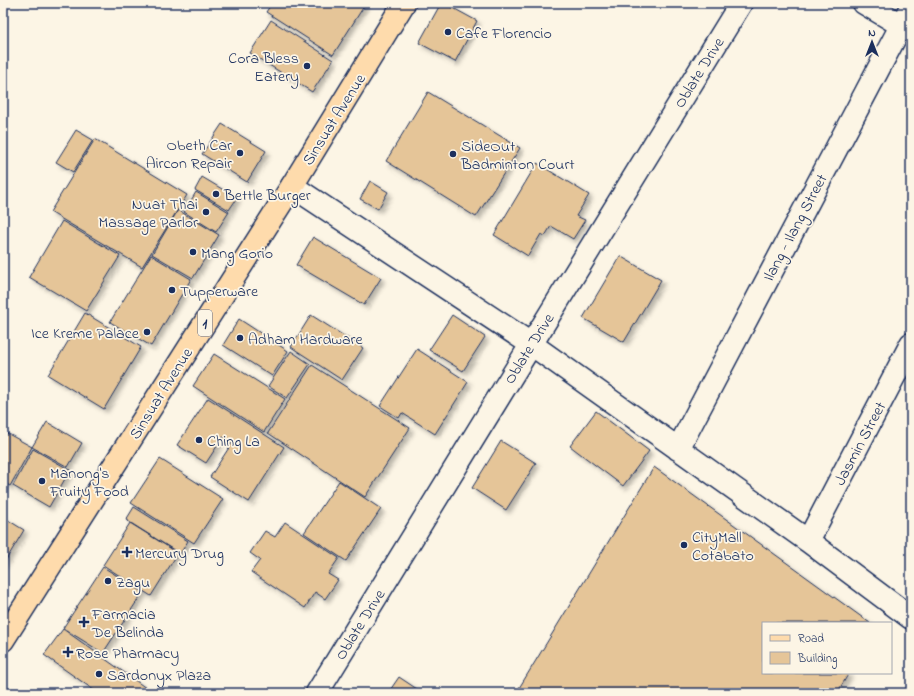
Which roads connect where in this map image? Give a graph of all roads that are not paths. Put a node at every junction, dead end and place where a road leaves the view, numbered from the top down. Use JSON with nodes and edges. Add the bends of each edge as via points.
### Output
{"nodes":[{"id":1,"x":404,"y":3,"type":"edge"},
{"id":2,"x":741,"y":3,"type":"edge"},
{"id":3,"x":864,"y":3,"type":"edge"},
{"id":4,"x":911,"y":6,"type":"edge"},
{"id":5,"x":906,"y":28,"type":"edge"},
{"id":6,"x":292,"y":186,"type":"junction"},
{"id":7,"x":531,"y":344,"type":"junction"},
{"id":8,"x":911,"y":344,"type":"edge"},
{"id":9,"x":678,"y":449,"type":"junction"},
{"id":10,"x":808,"y":541,"type":"junction"},
{"id":11,"x":911,"y":618,"type":"edge"},
{"id":12,"x":3,"y":639,"type":"edge"},
{"id":13,"x":316,"y":693,"type":"edge"}],
"edges":[{"from":1,"to":6,"type":"main road","name":"Sinsuat Avenue","number":"1"},
{"from":2,"to":7,"type":"street","name":"Oblate Drive"},
{"from":3,"to":5,"type":"street"},
{"from":4,"to":5,"type":"street","name":"Ilang - Ilang Street"},
{"from":5,"to":9,"type":"street","name":"Ilang - Ilang Street"},
{"from":6,"to":7,"type":"street"},
{"from":6,"to":12,"type":"main road","name":"Sinsuat Avenue","number":"1"},
{"from":7,"to":9,"type":"street"},
{"from":7,"to":13,"type":"street","name":"Oblate Drive"},
{"from":8,"to":10,"type":"street","name":"Jasmin Street"},
{"from":9,"to":10,"type":"street"},
{"from":10,"to":11,"type":"street"}]}
